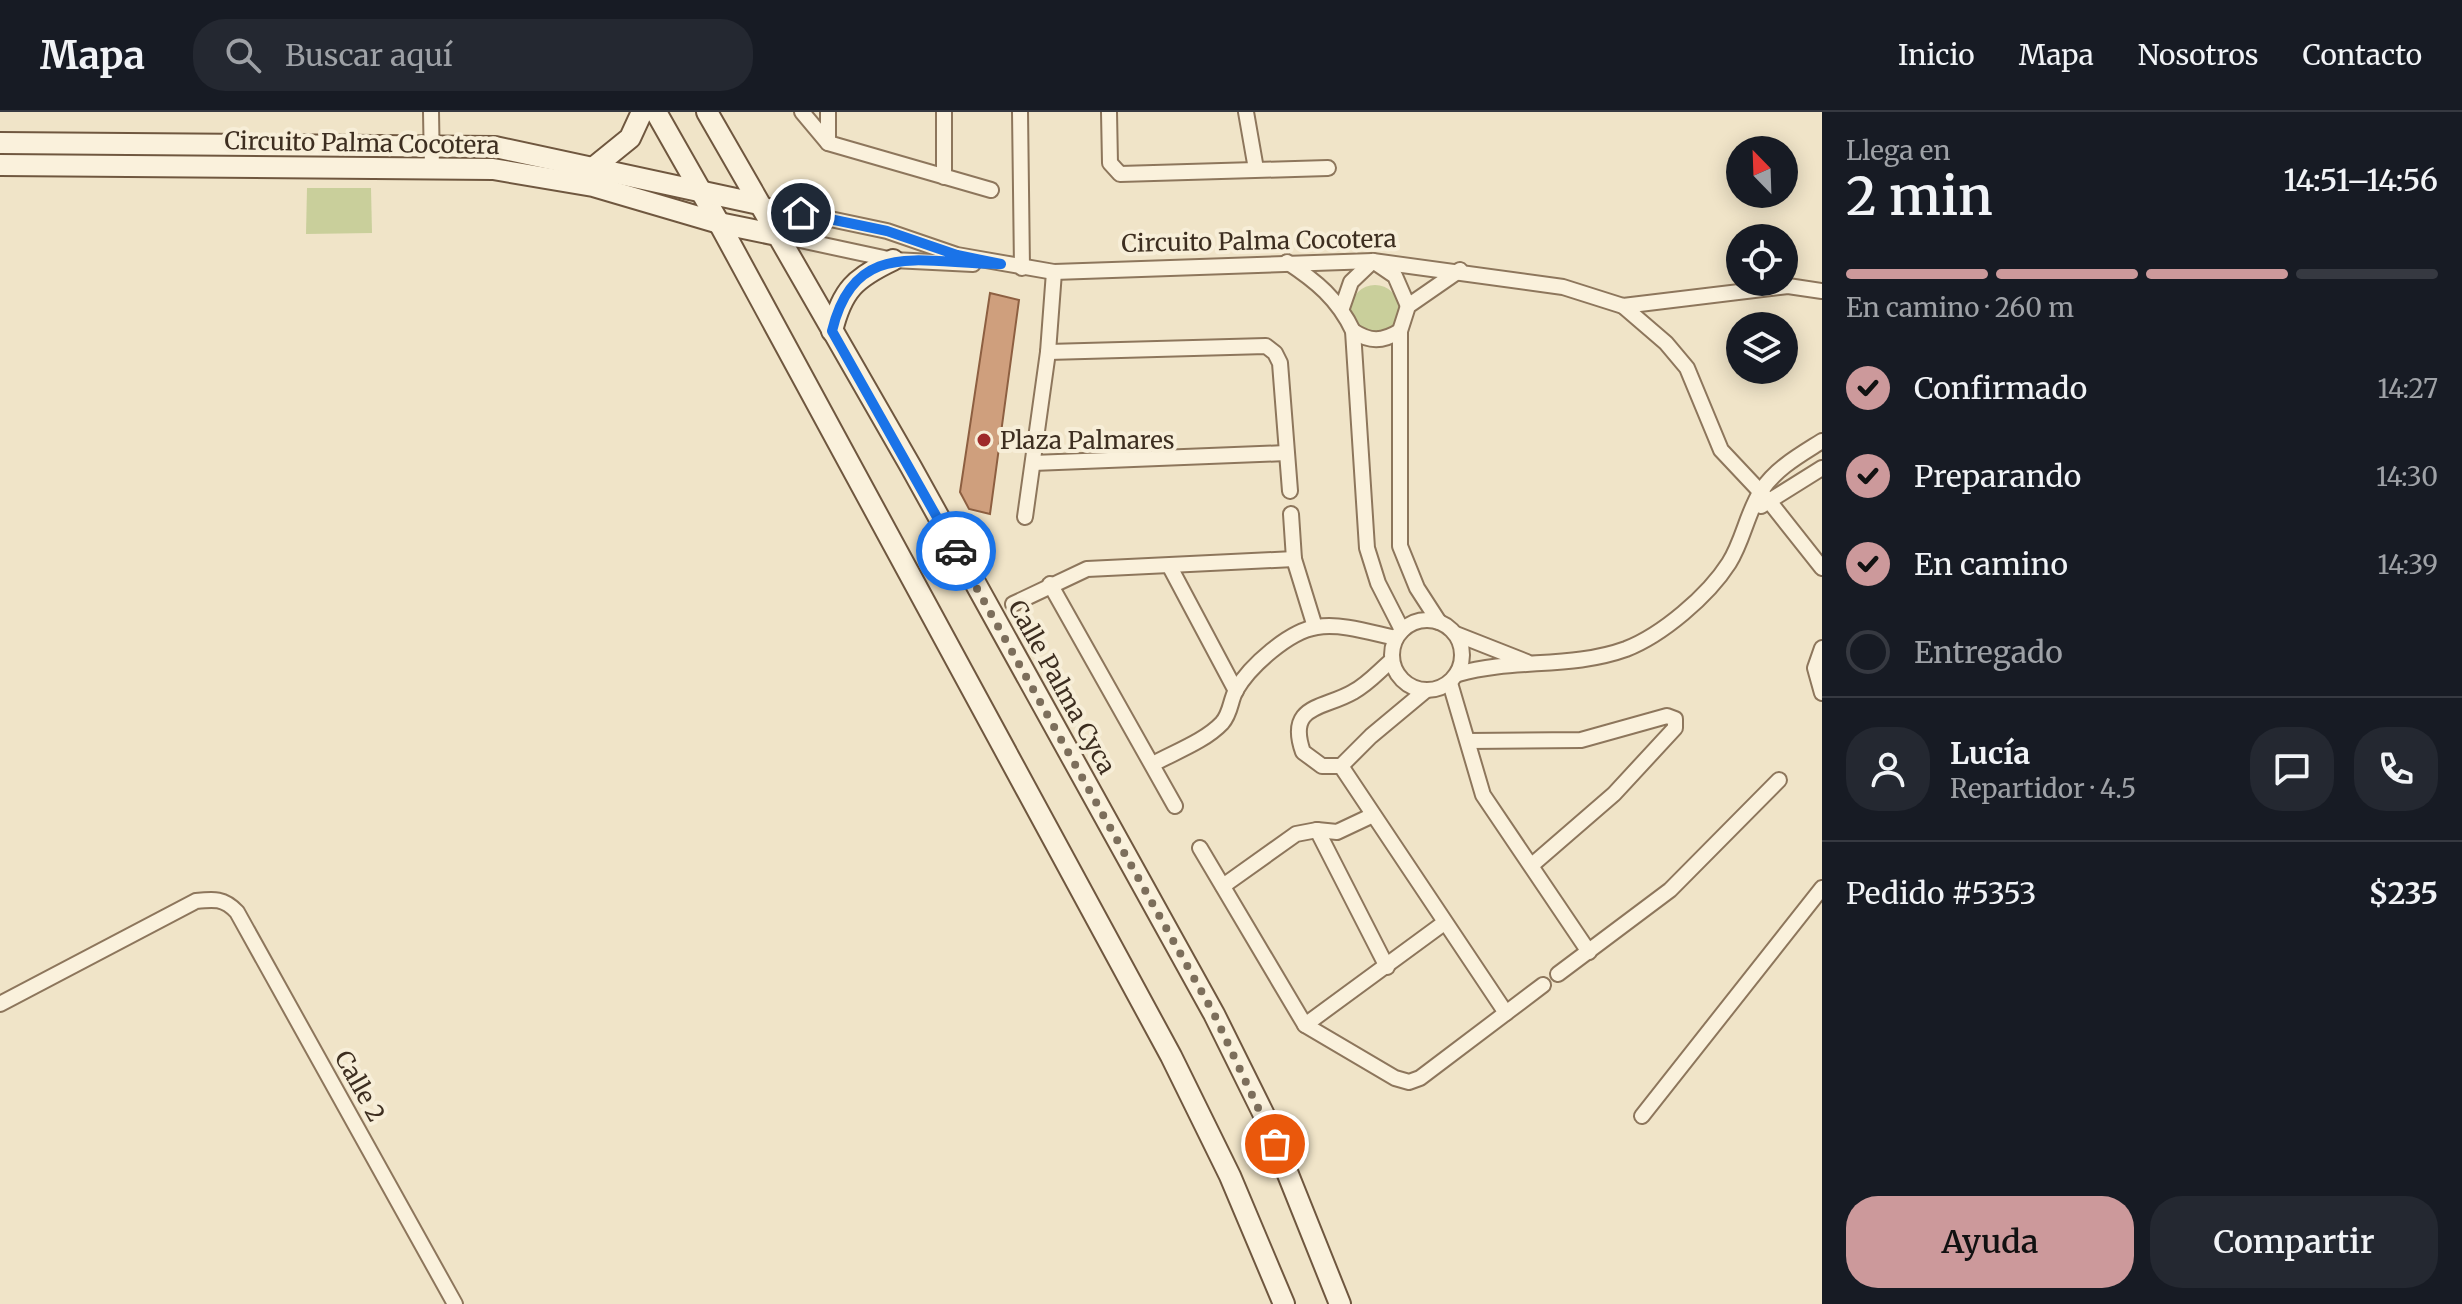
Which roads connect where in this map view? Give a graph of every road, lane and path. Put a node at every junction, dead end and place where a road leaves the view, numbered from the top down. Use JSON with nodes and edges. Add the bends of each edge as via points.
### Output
{"nodes":[{"id":1,"x":431,"y":112,"type":"edge"},
{"id":2,"x":642,"y":112,"type":"edge"},
{"id":3,"x":656,"y":112,"type":"edge"},
{"id":4,"x":707,"y":112,"type":"edge"},
{"id":5,"x":802,"y":112,"type":"edge"},
{"id":6,"x":828,"y":112,"type":"edge"},
{"id":7,"x":944,"y":112,"type":"edge"},
{"id":8,"x":1020,"y":112,"type":"edge"},
{"id":9,"x":1109,"y":112,"type":"edge"},
{"id":10,"x":1246,"y":112,"type":"edge"},
{"id":11,"x":0,"y":143,"type":"edge"},
{"id":12,"x":432,"y":143,"type":"junction"},
{"id":13,"x":828,"y":143,"type":"junction"},
{"id":14,"x":0,"y":165,"type":"edge"},
{"id":15,"x":593,"y":168,"type":"junction"},
{"id":16,"x":1328,"y":168,"type":"dead end"},
{"id":17,"x":432,"y":169,"type":"junction"},
{"id":18,"x":1256,"y":169,"type":"junction"},
{"id":19,"x":944,"y":177,"type":"junction"},
{"id":20,"x":991,"y":190,"type":"dead end"},
{"id":21,"x":703,"y":193,"type":"junction"},
{"id":22,"x":759,"y":204,"type":"junction"},
{"id":23,"x":719,"y":223,"type":"junction"},
{"id":24,"x":777,"y":235,"type":"junction"},
{"id":25,"x":893,"y":260,"type":"junction"},
{"id":26,"x":1373,"y":261,"type":"junction"},
{"id":27,"x":1286,"y":262,"type":"junction"},
{"id":28,"x":1001,"y":264,"type":"junction"},
{"id":29,"x":1022,"y":268,"type":"junction"},
{"id":30,"x":1460,"y":270,"type":"junction"},
{"id":31,"x":1054,"y":272,"type":"junction"},
{"id":32,"x":1822,"y":291,"type":"edge"},
{"id":33,"x":1408,"y":306,"type":"junction"},
{"id":34,"x":1623,"y":306,"type":"junction"},
{"id":35,"x":1342,"y":308,"type":"junction"},
{"id":36,"x":832,"y":331,"type":"junction"},
{"id":37,"x":1353,"y":331,"type":"junction"},
{"id":38,"x":1400,"y":331,"type":"junction"},
{"id":39,"x":1048,"y":352,"type":"junction"},
{"id":40,"x":1822,"y":441,"type":"edge"},
{"id":41,"x":1286,"y":453,"type":"junction"},
{"id":42,"x":1033,"y":463,"type":"junction"},
{"id":43,"x":1822,"y":468,"type":"edge"},
{"id":44,"x":1290,"y":491,"type":"dead end"},
{"id":45,"x":1764,"y":497,"type":"junction"},
{"id":46,"x":1291,"y":514,"type":"dead end"},
{"id":47,"x":1025,"y":517,"type":"dead end"},
{"id":48,"x":1294,"y":559,"type":"junction"},
{"id":49,"x":1170,"y":567,"type":"junction"},
{"id":50,"x":1822,"y":568,"type":"edge"},
{"id":51,"x":1050,"y":584,"type":"junction"},
{"id":52,"x":1013,"y":604,"type":"dead end"},
{"id":53,"x":1439,"y":622,"type":"junction"},
{"id":54,"x":1315,"y":627,"type":"junction"},
{"id":55,"x":1456,"y":634,"type":"junction"},
{"id":56,"x":1395,"y":644,"type":"junction"},
{"id":57,"x":1822,"y":648,"type":"edge"},
{"id":58,"x":1535,"y":665,"type":"junction"},
{"id":59,"x":1454,"y":678,"type":"junction"},
{"id":60,"x":1236,"y":691,"type":"junction"},
{"id":61,"x":1425,"y":691,"type":"junction"},
{"id":62,"x":1822,"y":693,"type":"edge"},
{"id":63,"x":1468,"y":741,"type":"junction"},
{"id":64,"x":1153,"y":764,"type":"junction"},
{"id":65,"x":1341,"y":766,"type":"junction"},
{"id":66,"x":1779,"y":780,"type":"dead end"},
{"id":67,"x":1175,"y":806,"type":"dead end"},
{"id":68,"x":1371,"y":816,"type":"junction"},
{"id":69,"x":1317,"y":830,"type":"junction"},
{"id":70,"x":1200,"y":848,"type":"dead end"},
{"id":71,"x":1532,"y":865,"type":"junction"},
{"id":72,"x":1223,"y":886,"type":"junction"},
{"id":73,"x":1822,"y":888,"type":"edge"},
{"id":74,"x":1444,"y":923,"type":"junction"},
{"id":75,"x":1589,"y":952,"type":"junction"},
{"id":76,"x":1387,"y":967,"type":"junction"},
{"id":77,"x":1558,"y":974,"type":"dead end"},
{"id":78,"x":1543,"y":985,"type":"dead end"},
{"id":79,"x":0,"y":1004,"type":"edge"},
{"id":80,"x":1506,"y":1013,"type":"junction"},
{"id":81,"x":1305,"y":1025,"type":"junction"},
{"id":82,"x":1642,"y":1116,"type":"dead end"},
{"id":83,"x":455,"y":1304,"type":"edge"},
{"id":84,"x":1284,"y":1304,"type":"edge"},
{"id":85,"x":1340,"y":1304,"type":"edge"}],
"edges":[{"from":1,"to":12,"type":"street"},
{"from":2,"to":15,"type":"street","via":[[630,138]]},
{"from":3,"to":21,"type":"street"},
{"from":4,"to":22,"type":"street","name":"Calle Palma Cyca"},
{"from":5,"to":13,"type":"street"},
{"from":6,"to":13,"type":"street"},
{"from":7,"to":19,"type":"street"},
{"from":8,"to":29,"type":"street"},
{"from":9,"to":18,"type":"street","via":[[1110,163],[1120,174]]},
{"from":10,"to":18,"type":"street"},
{"from":11,"to":12,"type":"street","name":"Circuito Palma Cocotera"},
{"from":12,"to":15,"type":"street","name":"Circuito Palma Cocotera","via":[[495,147]]},
{"from":12,"to":17,"type":"street"},
{"from":13,"to":19,"type":"street"},
{"from":14,"to":17,"type":"street","name":"Circuito Palma Cocotera"},
{"from":15,"to":21,"type":"street","name":"Circuito Palma Cocotera"},
{"from":16,"to":18,"type":"street"},
{"from":17,"to":23,"type":"street","name":"Circuito Palma Cocotera","via":[[493,169],[593,186]]},
{"from":19,"to":20,"type":"street"},
{"from":21,"to":22,"type":"street","name":"Circuito Palma Cocotera"},
{"from":21,"to":23,"type":"street"},
{"from":22,"to":24,"type":"street","name":"Calle Palma Cyca"},
{"from":22,"to":28,"type":"street","name":"Circuito Palma Cocotera","via":[[887,231]]},
{"from":23,"to":24,"type":"street","name":"Circuito Palma Cocotera"},
{"from":23,"to":84,"type":"street","via":[[1171,1056]]},
{"from":24,"to":25,"type":"street","name":"Circuito Palma Cocotera"},
{"from":24,"to":36,"type":"street","name":"Calle Palma Cyca"},
{"from":25,"to":28,"type":"street","name":"Circuito Palma Cocotera"},
{"from":25,"to":36,"type":"street","via":[[860,276],[838,305]]},
{"from":26,"to":27,"type":"street","name":"Circuito Palma Cocotera"},
{"from":26,"to":30,"type":"street","name":"Circuito Palma Cocotera"},
{"from":26,"to":33,"type":"street","via":[[1395,276]]},
{"from":26,"to":35,"type":"street","via":[[1351,282]]},
{"from":27,"to":31,"type":"street","name":"Circuito Palma Cocotera"},
{"from":27,"to":35,"type":"street","via":[[1318,283]]},
{"from":28,"to":29,"type":"street","name":"Circuito Palma Cocotera"},
{"from":29,"to":31,"type":"street","name":"Circuito Palma Cocotera"},
{"from":30,"to":33,"type":"street"},
{"from":30,"to":34,"type":"street","name":"Circuito Palma Cocotera","via":[[1563,287]]},
{"from":31,"to":39,"type":"street"},
{"from":32,"to":34,"type":"street","via":[[1788,286]]},
{"from":33,"to":38,"type":"street"},
{"from":34,"to":45,"type":"street","via":[[1687,368],[1721,450]]},
{"from":35,"to":37,"type":"street"},
{"from":36,"to":85,"type":"street","name":"Calle Palma Cyca","via":[[1214,1014],[1265,1117]]},
{"from":37,"to":38,"type":"street","via":[[1379,341]]},
{"from":37,"to":56,"type":"street","via":[[1367,548]]},
{"from":38,"to":53,"type":"street","via":[[1400,546],[1417,588]]},
{"from":39,"to":41,"type":"street","via":[[1266,346],[1280,363]]},
{"from":39,"to":42,"type":"street"},
{"from":40,"to":45,"type":"street","via":[[1781,468]]},
{"from":41,"to":42,"type":"street"},
{"from":41,"to":44,"type":"street"},
{"from":42,"to":47,"type":"street"},
{"from":43,"to":45,"type":"street"},
{"from":45,"to":50,"type":"street"},
{"from":45,"to":58,"type":"street","via":[[1728,564],[1690,609],[1630,648],[1585,661]]},
{"from":46,"to":48,"type":"street"},
{"from":48,"to":49,"type":"street"},
{"from":48,"to":54,"type":"street"},
{"from":49,"to":51,"type":"street","via":[[1087,569]]},
{"from":49,"to":60,"type":"street"},
{"from":51,"to":52,"type":"street"},
{"from":51,"to":64,"type":"street"},
{"from":53,"to":55,"type":"street"},
{"from":53,"to":56,"type":"street","via":[[1426,620]]},
{"from":54,"to":56,"type":"street","via":[[1352,629]]},
{"from":54,"to":60,"type":"street","via":[[1261,658]]},
{"from":55,"to":58,"type":"street"},
{"from":55,"to":59,"type":"street","via":[[1462,647]]},
{"from":56,"to":61,"type":"street","via":[[1397,675]]},
{"from":56,"to":65,"type":"street","via":[[1357,690],[1304,714],[1298,726],[1303,752],[1322,766]]},
{"from":57,"to":62,"type":"street","via":[[1815,668]]},
{"from":58,"to":59,"type":"street","via":[[1487,666]]},
{"from":59,"to":61,"type":"street"},
{"from":59,"to":63,"type":"street"},
{"from":60,"to":64,"type":"street","via":[[1221,724]]},
{"from":61,"to":65,"type":"street"},
{"from":63,"to":71,"type":"street","via":[[1483,795]]},
{"from":63,"to":71,"type":"street","via":[[1581,740],[1667,716],[1675,719],[1675,728],[1614,794]]},
{"from":64,"to":67,"type":"street"},
{"from":65,"to":68,"type":"street"},
{"from":66,"to":75,"type":"street","via":[[1670,890]]},
{"from":68,"to":69,"type":"street","via":[[1337,832]]},
{"from":68,"to":74,"type":"street"},
{"from":69,"to":72,"type":"street","via":[[1296,834]]},
{"from":69,"to":76,"type":"street"},
{"from":70,"to":72,"type":"street"},
{"from":71,"to":75,"type":"street"},
{"from":72,"to":81,"type":"street"},
{"from":73,"to":82,"type":"street"},
{"from":74,"to":76,"type":"street"},
{"from":74,"to":80,"type":"street"},
{"from":75,"to":77,"type":"street"},
{"from":76,"to":81,"type":"street"},
{"from":78,"to":80,"type":"street"},
{"from":79,"to":83,"type":"street","name":"Calle 2","via":[[196,901],[228,902]]},
{"from":80,"to":81,"type":"street","via":[[1409,1082]]}]}
